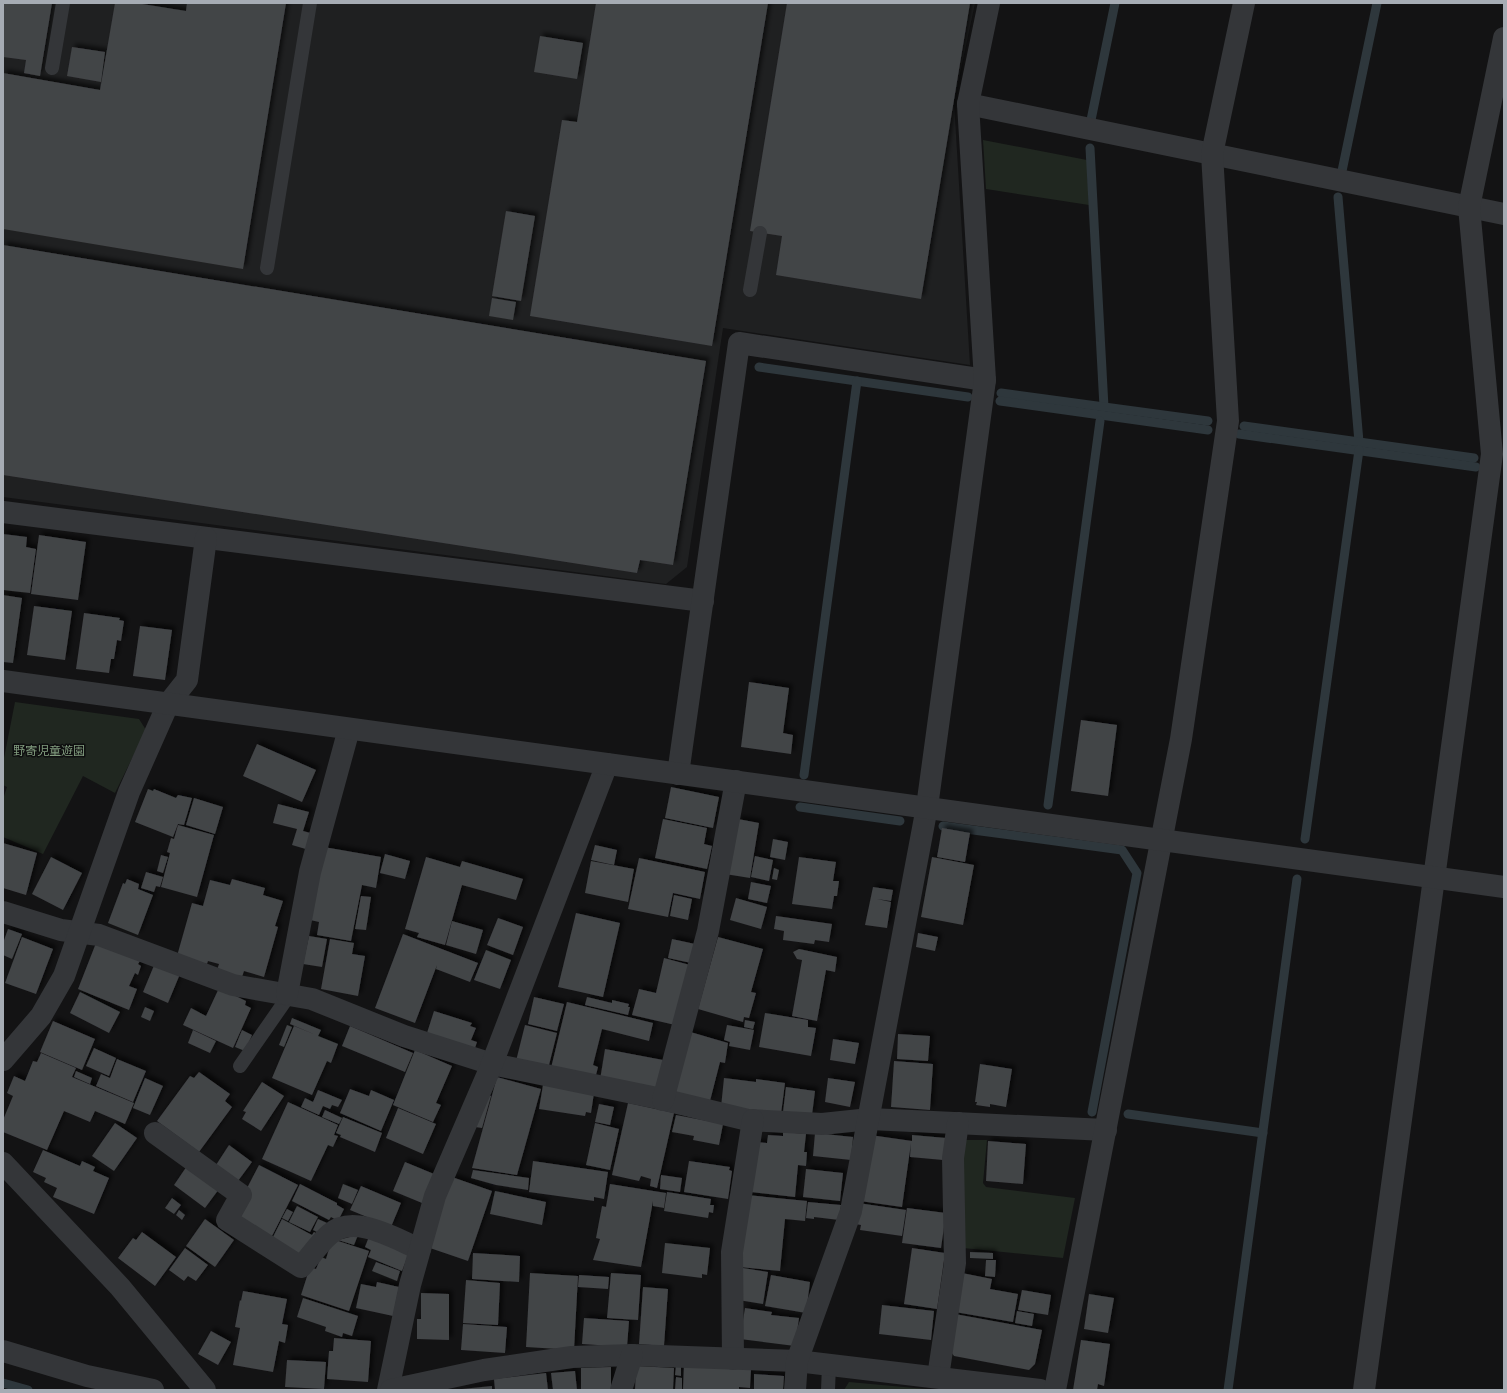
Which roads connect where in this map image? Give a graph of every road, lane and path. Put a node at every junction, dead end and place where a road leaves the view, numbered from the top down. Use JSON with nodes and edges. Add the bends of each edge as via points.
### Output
{"nodes":[{"id":1,"x":63,"y":3,"type":"edge"},
{"id":2,"x":310,"y":3,"type":"edge"},
{"id":3,"x":989,"y":3,"type":"edge"},
{"id":4,"x":1244,"y":3,"type":"edge"},
{"id":5,"x":1504,"y":38,"type":"edge"},
{"id":6,"x":52,"y":68,"type":"dead end"},
{"id":7,"x":968,"y":104,"type":"junction"},
{"id":8,"x":1212,"y":154,"type":"junction"},
{"id":9,"x":1469,"y":207,"type":"junction"},
{"id":10,"x":1504,"y":214,"type":"edge"},
{"id":11,"x":760,"y":233,"type":"dead end"},
{"id":12,"x":267,"y":268,"type":"dead end"},
{"id":13,"x":750,"y":290,"type":"dead end"},
{"id":14,"x":985,"y":380,"type":"junction"},
{"id":15,"x":3,"y":512,"type":"edge"},
{"id":16,"x":206,"y":538,"type":"junction"},
{"id":17,"x":702,"y":601,"type":"junction"},
{"id":18,"x":3,"y":681,"type":"edge"},
{"id":19,"x":168,"y":704,"type":"junction"},
{"id":20,"x":349,"y":729,"type":"junction"},
{"id":21,"x":607,"y":764,"type":"junction"},
{"id":22,"x":678,"y":774,"type":"junction"},
{"id":23,"x":736,"y":781,"type":"junction"},
{"id":24,"x":927,"y":807,"type":"junction"},
{"id":25,"x":1163,"y":840,"type":"junction"},
{"id":26,"x":1434,"y":877,"type":"junction"},
{"id":27,"x":1504,"y":887,"type":"edge"},
{"id":28,"x":3,"y":912,"type":"edge"},
{"id":29,"x":79,"y":932,"type":"junction"},
{"id":30,"x":289,"y":994,"type":"junction"},
{"id":31,"x":3,"y":1060,"type":"edge"},
{"id":32,"x":492,"y":1064,"type":"junction"},
{"id":33,"x":240,"y":1066,"type":"dead end"},
{"id":34,"x":663,"y":1100,"type":"junction"},
{"id":35,"x":753,"y":1120,"type":"junction"},
{"id":36,"x":870,"y":1120,"type":"junction"},
{"id":37,"x":958,"y":1123,"type":"junction"},
{"id":38,"x":1106,"y":1130,"type":"junction"},
{"id":39,"x":155,"y":1133,"type":"dead end"},
{"id":40,"x":3,"y":1163,"type":"edge"},
{"id":41,"x":420,"y":1249,"type":"junction"},
{"id":42,"x":3,"y":1352,"type":"edge"},
{"id":43,"x":632,"y":1355,"type":"junction"},
{"id":44,"x":733,"y":1359,"type":"junction"},
{"id":45,"x":797,"y":1361,"type":"junction"},
{"id":46,"x":829,"y":1365,"type":"junction"},
{"id":47,"x":938,"y":1377,"type":"junction"},
{"id":48,"x":426,"y":1386,"type":"edge"},
{"id":49,"x":153,"y":1390,"type":"edge"},
{"id":50,"x":205,"y":1390,"type":"edge"},
{"id":51,"x":390,"y":1390,"type":"edge"},
{"id":52,"x":621,"y":1390,"type":"edge"},
{"id":53,"x":795,"y":1390,"type":"edge"},
{"id":54,"x":828,"y":1390,"type":"edge"},
{"id":55,"x":1040,"y":1390,"type":"edge"},
{"id":56,"x":1055,"y":1390,"type":"edge"},
{"id":57,"x":1364,"y":1390,"type":"edge"}],
"edges":[{"from":1,"to":6,"type":"lane"},
{"from":2,"to":12,"type":"lane"},
{"from":3,"to":7,"type":"street"},
{"from":4,"to":8,"type":"street"},
{"from":5,"to":9,"type":"street"},
{"from":7,"to":8,"type":"street"},
{"from":7,"to":14,"type":"street"},
{"from":8,"to":9,"type":"street"},
{"from":8,"to":25,"type":"street","via":[[1228,421],[1181,739]]},
{"from":9,"to":10,"type":"street"},
{"from":9,"to":26,"type":"street","via":[[1492,454]]},
{"from":11,"to":13,"type":"lane"},
{"from":14,"to":17,"type":"street","via":[[739,343]]},
{"from":14,"to":24,"type":"street"},
{"from":15,"to":16,"type":"street"},
{"from":16,"to":17,"type":"street"},
{"from":16,"to":19,"type":"street","via":[[187,680]]},
{"from":17,"to":22,"type":"street"},
{"from":18,"to":19,"type":"street"},
{"from":19,"to":20,"type":"street"},
{"from":19,"to":29,"type":"street","via":[[129,792]]},
{"from":20,"to":21,"type":"street"},
{"from":20,"to":30,"type":"street","via":[[310,872]]},
{"from":21,"to":22,"type":"street"},
{"from":21,"to":32,"type":"street"},
{"from":22,"to":23,"type":"street"},
{"from":23,"to":24,"type":"street"},
{"from":23,"to":34,"type":"street","via":[[708,931]]},
{"from":24,"to":25,"type":"street"},
{"from":24,"to":36,"type":"street"},
{"from":25,"to":26,"type":"street"},
{"from":25,"to":38,"type":"street"},
{"from":26,"to":27,"type":"street"},
{"from":26,"to":57,"type":"street"},
{"from":28,"to":29,"type":"street","via":[[61,930]]},
{"from":29,"to":30,"type":"street","via":[[99,935],[233,985]]},
{"from":29,"to":31,"type":"street","via":[[64,976],[41,1016]]},
{"from":30,"to":32,"type":"street","via":[[312,1000],[404,1036]]},
{"from":30,"to":33,"type":"lane"},
{"from":32,"to":34,"type":"street"},
{"from":32,"to":41,"type":"street","via":[[434,1196]]},
{"from":34,"to":35,"type":"street"},
{"from":35,"to":36,"type":"street","via":[[822,1124]]},
{"from":35,"to":44,"type":"street","via":[[732,1252]]},
{"from":36,"to":37,"type":"street"},
{"from":36,"to":45,"type":"street","via":[[851,1211]]},
{"from":37,"to":38,"type":"street"},
{"from":37,"to":47,"type":"street","via":[[953,1158],[955,1263]]},
{"from":38,"to":56,"type":"street"},
{"from":39,"to":41,"type":"street","via":[[241,1195],[227,1220],[301,1267],[331,1233],[346,1226],[362,1226]]},
{"from":40,"to":50,"type":"street","via":[[120,1287]]},
{"from":41,"to":51,"type":"street","via":[[410,1285]]},
{"from":42,"to":49,"type":"street","via":[[87,1376]]},
{"from":43,"to":44,"type":"street"},
{"from":43,"to":48,"type":"street","via":[[572,1357],[484,1370]]},
{"from":43,"to":52,"type":"street"},
{"from":44,"to":45,"type":"street"},
{"from":45,"to":46,"type":"street"},
{"from":45,"to":53,"type":"street"},
{"from":46,"to":47,"type":"street"},
{"from":46,"to":54,"type":"lane"},
{"from":47,"to":55,"type":"street"},
{"from":48,"to":51,"type":"street"}]}
